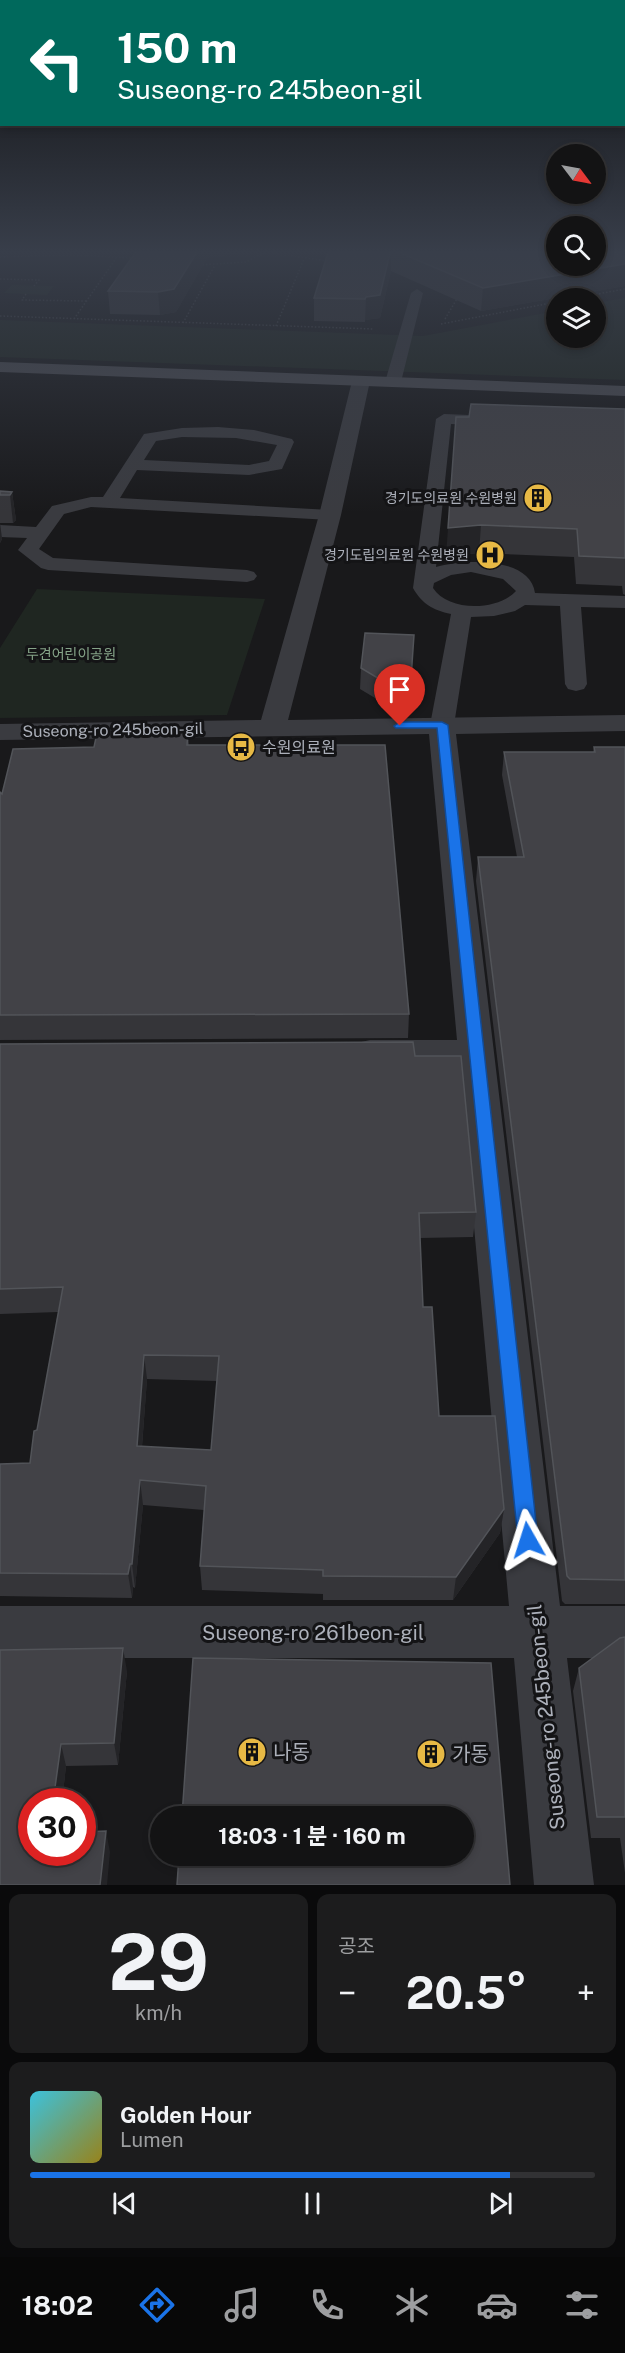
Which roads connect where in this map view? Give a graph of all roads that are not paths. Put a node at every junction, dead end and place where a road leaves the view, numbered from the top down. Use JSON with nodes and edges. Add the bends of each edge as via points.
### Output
{"nodes":[{"id":1,"x":404,"y":337,"type":"edge"},
{"id":2,"x":0,"y":367,"type":"edge"},
{"id":3,"x":361,"y":381,"type":"junction"},
{"id":4,"x":393,"y":382,"type":"junction"},
{"id":5,"x":625,"y":391,"type":"edge"},
{"id":6,"x":512,"y":422,"type":"edge"},
{"id":7,"x":133,"y":465,"type":"junction"},
{"id":8,"x":108,"y":503,"type":"junction"},
{"id":9,"x":330,"y":515,"type":"junction"},
{"id":10,"x":0,"y":531,"type":"edge"},
{"id":11,"x":40,"y":533,"type":"junction"},
{"id":12,"x":247,"y":576,"type":"dead end"},
{"id":13,"x":425,"y":581,"type":"junction"},
{"id":14,"x":522,"y":599,"type":"junction"},
{"id":15,"x":570,"y":600,"type":"junction"},
{"id":16,"x":625,"y":602,"type":"edge"},
{"id":17,"x":462,"y":610,"type":"junction"},
{"id":18,"x":576,"y":684,"type":"dead end"},
{"id":19,"x":625,"y":723,"type":"edge"},
{"id":20,"x":442,"y":725,"type":"junction"},
{"id":21,"x":273,"y":728,"type":"junction"},
{"id":22,"x":0,"y":732,"type":"edge"},
{"id":23,"x":335,"y":1052,"type":"edge"},
{"id":24,"x":477,"y":1052,"type":"junction"},
{"id":25,"x":0,"y":1632,"type":"edge"},
{"id":26,"x":625,"y":1632,"type":"edge"},
{"id":27,"x":538,"y":1633,"type":"junction"},
{"id":28,"x":564,"y":1885,"type":"edge"}],
"edges":[{"from":1,"to":4,"type":"lane"},
{"from":2,"to":3,"type":"street"},
{"from":3,"to":4,"type":"street"},
{"from":3,"to":9,"type":"street"},
{"from":4,"to":5,"type":"street"},
{"from":6,"to":13,"type":"lane","via":[[444,419]]},
{"from":7,"to":7,"type":"lane","via":[[150,437],[175,431],[265,436],[286,442],[276,465],[249,470]]},
{"from":7,"to":8,"type":"lane"},
{"from":8,"to":9,"type":"lane"},
{"from":8,"to":11,"type":"lane","via":[[91,502],[57,510]]},
{"from":9,"to":21,"type":"street"},
{"from":10,"to":11,"type":"lane"},
{"from":11,"to":12,"type":"lane","via":[[28,550],[48,564]]},
{"from":13,"to":14,"type":"lane","via":[[455,567],[486,567],[509,574],[523,584],[526,592]]},
{"from":13,"to":17,"type":"lane","via":[[426,595]]},
{"from":14,"to":15,"type":"lane"},
{"from":14,"to":17,"type":"lane","via":[[498,610]]},
{"from":15,"to":16,"type":"lane"},
{"from":15,"to":18,"type":"lane"},
{"from":17,"to":20,"type":"lane"},
{"from":19,"to":20,"type":"street","name":"Suseong-ro 245beon-gil"},
{"from":20,"to":21,"type":"street","name":"Suseong-ro 245beon-gil"},
{"from":20,"to":24,"type":"street","name":"Suseong-ro 245beon-gil"},
{"from":21,"to":22,"type":"street","name":"Suseong-ro 245beon-gil"},
{"from":23,"to":24,"type":"street"},
{"from":24,"to":27,"type":"street","name":"Suseong-ro 245beon-gil"},
{"from":25,"to":27,"type":"street","name":"Suseong-ro 261beon-gil"},
{"from":26,"to":27,"type":"street","name":"Suseong-ro 261beon-gil"},
{"from":27,"to":28,"type":"street","name":"Suseong-ro 245beon-gil"}]}
